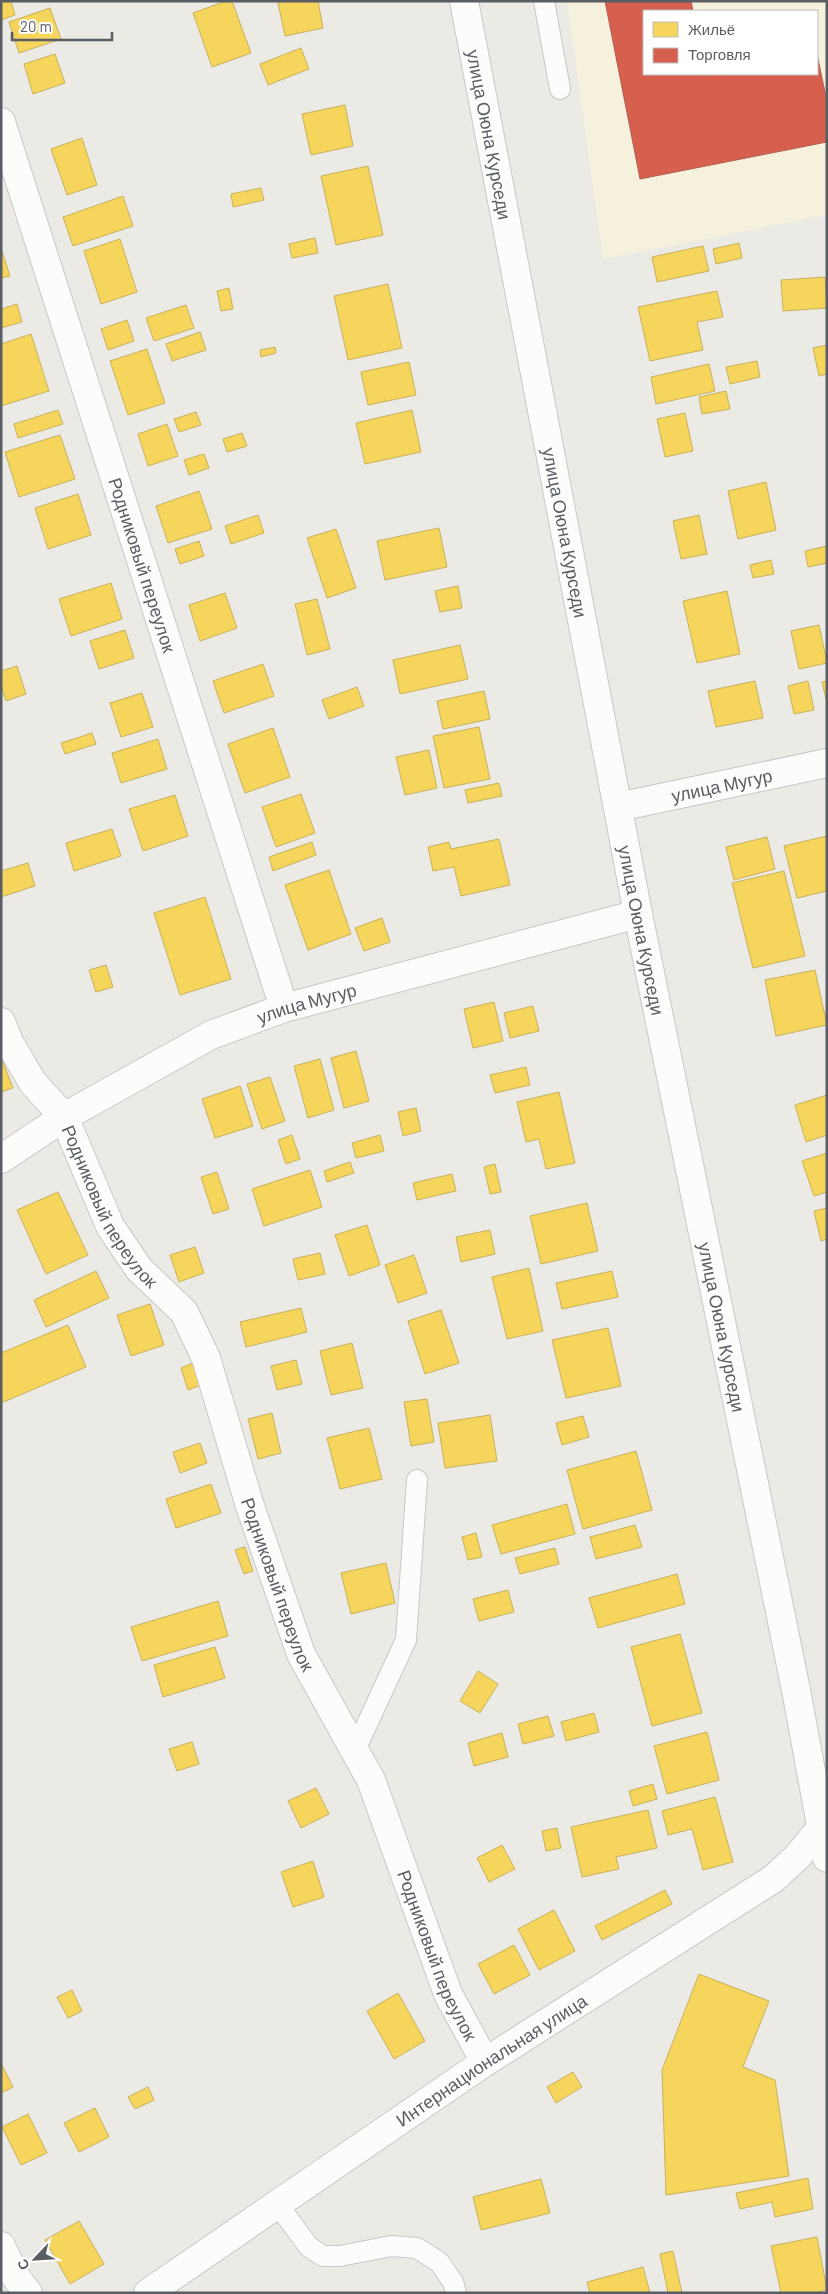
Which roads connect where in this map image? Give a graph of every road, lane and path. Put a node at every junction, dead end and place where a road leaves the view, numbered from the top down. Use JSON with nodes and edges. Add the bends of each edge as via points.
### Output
{"nodes":[{"id":1,"x":464,"y":1,"type":"edge"},
{"id":2,"x":544,"y":1,"type":"edge"},
{"id":3,"x":560,"y":90,"type":"dead end"},
{"id":4,"x":1,"y":122,"type":"edge"},
{"id":5,"x":827,"y":763,"type":"edge"},
{"id":6,"x":618,"y":807,"type":"junction"},
{"id":7,"x":638,"y":914,"type":"junction"},
{"id":8,"x":284,"y":1008,"type":"junction"},
{"id":9,"x":1,"y":1022,"type":"edge"},
{"id":10,"x":64,"y":1117,"type":"junction"},
{"id":11,"x":1,"y":1159,"type":"edge"},
{"id":12,"x":417,"y":1480,"type":"dead end"},
{"id":13,"x":355,"y":1750,"type":"junction"},
{"id":14,"x":823,"y":1825,"type":"edge"},
{"id":15,"x":827,"y":1858,"type":"edge"},
{"id":16,"x":485,"y":2062,"type":"junction"},
{"id":17,"x":278,"y":2205,"type":"junction"},
{"id":18,"x":1,"y":2246,"type":"edge"},
{"id":19,"x":28,"y":2293,"type":"edge"},
{"id":20,"x":148,"y":2293,"type":"edge"},
{"id":21,"x":456,"y":2293,"type":"edge"}],
"edges":[{"from":1,"to":6,"type":"street","name":"улица Оюна Курседи"},
{"from":2,"to":3,"type":"lane"},
{"from":4,"to":8,"type":"street","name":"Родниковый переулок"},
{"from":5,"to":6,"type":"street","name":"улица Мугур"},
{"from":6,"to":7,"type":"street","name":"улица Оюна Курседи"},
{"from":7,"to":8,"type":"street","name":"улица Мугур"},
{"from":7,"to":14,"type":"street","name":"улица Оюна Курседи"},
{"from":8,"to":10,"type":"street","name":"улица Мугур","via":[[211,1035]]},
{"from":9,"to":10,"type":"street","name":"Родниковый переулок","via":[[33,1083]]},
{"from":10,"to":11,"type":"street","name":"улица Мугур"},
{"from":10,"to":13,"type":"street","name":"Родниковый переулок","via":[[110,1226],[139,1269],[184,1312],[206,1358],[249,1503],[301,1654]]},
{"from":12,"to":13,"type":"lane","via":[[406,1640]]},
{"from":13,"to":16,"type":"street","name":"Родниковый переулок","via":[[371,1780],[448,1994]]},
{"from":14,"to":15,"type":"street","name":"улица Оюна Курседи"},
{"from":14,"to":16,"type":"street","name":"Интернациональная улица","via":[[798,1857],[773,1879]]},
{"from":16,"to":17,"type":"street","name":"Интернациональная улица"},
{"from":17,"to":20,"type":"street","name":"Интернациональная улица"},
{"from":17,"to":21,"type":"lane","via":[[309,2247],[323,2256],[391,2246],[417,2248],[439,2262],[453,2282]]},
{"from":18,"to":19,"type":"street","via":[[15,2276]]}]}
